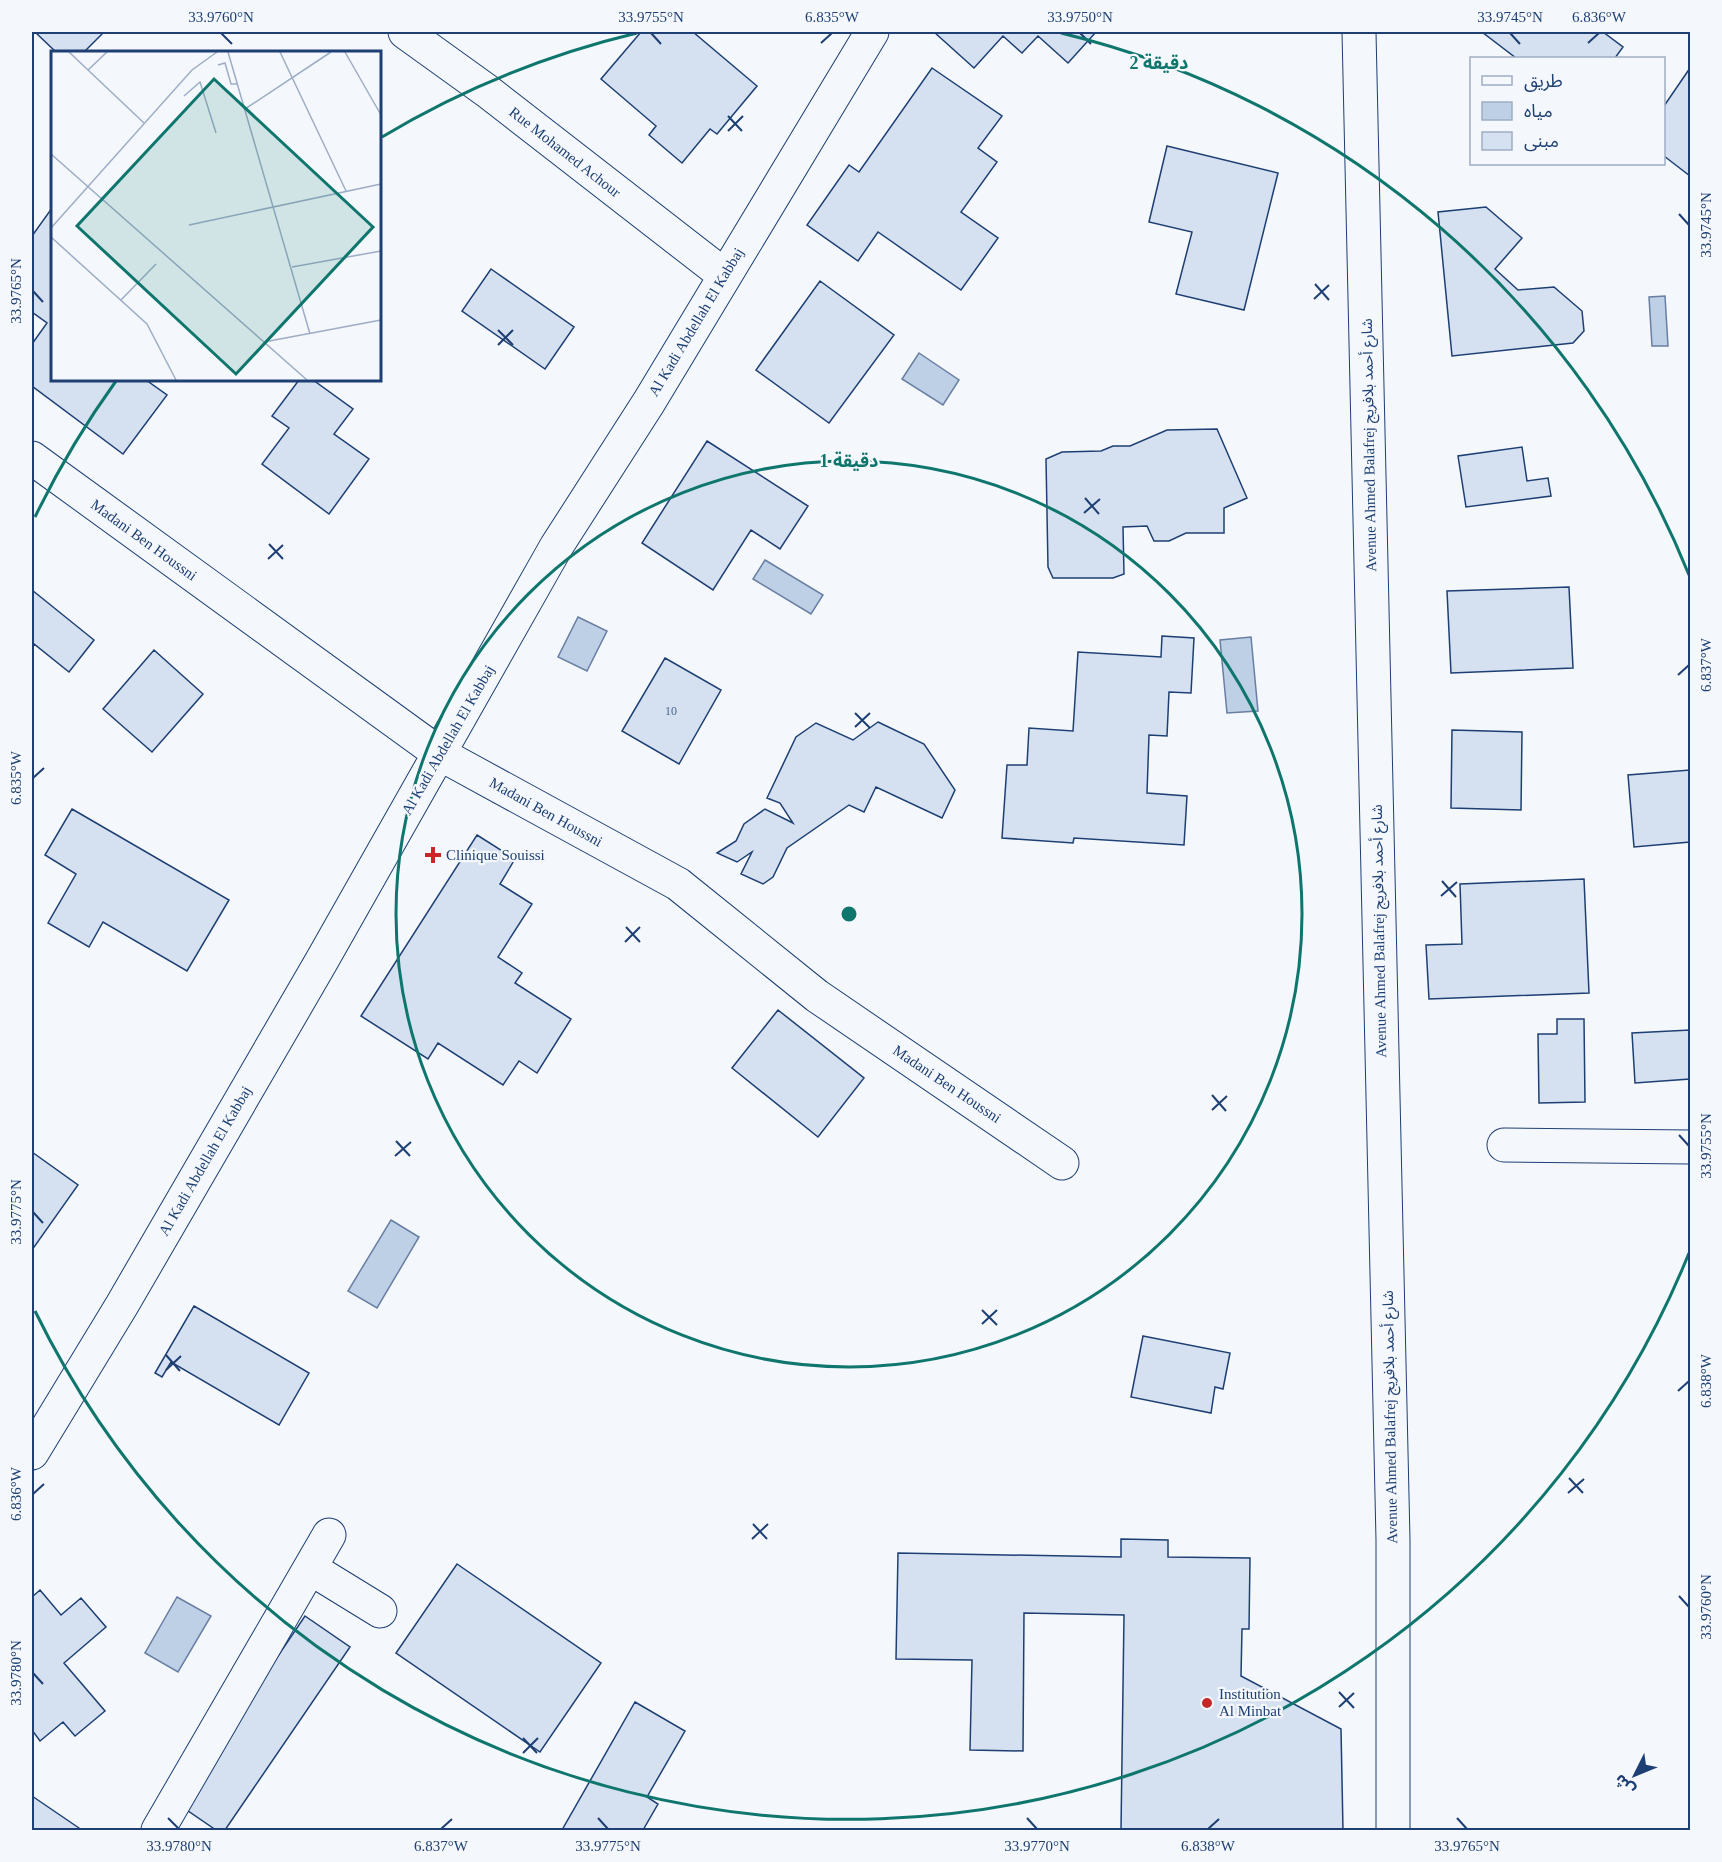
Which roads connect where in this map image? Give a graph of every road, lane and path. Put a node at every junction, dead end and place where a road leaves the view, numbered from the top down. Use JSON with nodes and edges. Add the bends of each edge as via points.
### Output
{"nodes":[{"id":1,"x":405,"y":32,"type":"edge"},
{"id":2,"x":872,"y":32,"type":"edge"},
{"id":3,"x":1359,"y":32,"type":"edge"},
{"id":4,"x":724,"y":275,"type":"junction"},
{"id":5,"x":32,"y":458,"type":"edge"},
{"id":6,"x":440,"y":754,"type":"junction"},
{"id":7,"x":1504,"y":1145,"type":"dead end"},
{"id":8,"x":1690,"y":1147,"type":"edge"},
{"id":9,"x":1062,"y":1163,"type":"dead end"},
{"id":10,"x":32,"y":1453,"type":"edge"},
{"id":11,"x":329,"y":1535,"type":"dead end"},
{"id":12,"x":310,"y":1568,"type":"junction"},
{"id":13,"x":380,"y":1611,"type":"dead end"},
{"id":14,"x":158,"y":1830,"type":"edge"},
{"id":15,"x":1394,"y":1830,"type":"edge"}],
"edges":[{"from":1,"to":4,"type":"street","name":"Rue Mohamed Achour"},
{"from":2,"to":4,"type":"street","name":"Al Kadi Abdellah El Kabbaj"},
{"from":3,"to":15,"type":"street","name":"Avenue Ahmed Balafrej شارع أحمد بلافريج","via":[[1393,1540]]},
{"from":4,"to":6,"type":"street","name":"Al Kadi Abdellah El Kabbaj","via":[[556,547]]},
{"from":5,"to":6,"type":"street","name":"Madani Ben Houssni"},
{"from":6,"to":9,"type":"street","name":"Madani Ben Houssni","via":[[678,884],[817,996]]},
{"from":6,"to":10,"type":"street","name":"Al Kadi Abdellah El Kabbaj"},
{"from":7,"to":8,"type":"street"},
{"from":11,"to":12,"type":"street"},
{"from":12,"to":13,"type":"street"},
{"from":12,"to":14,"type":"street"}]}
